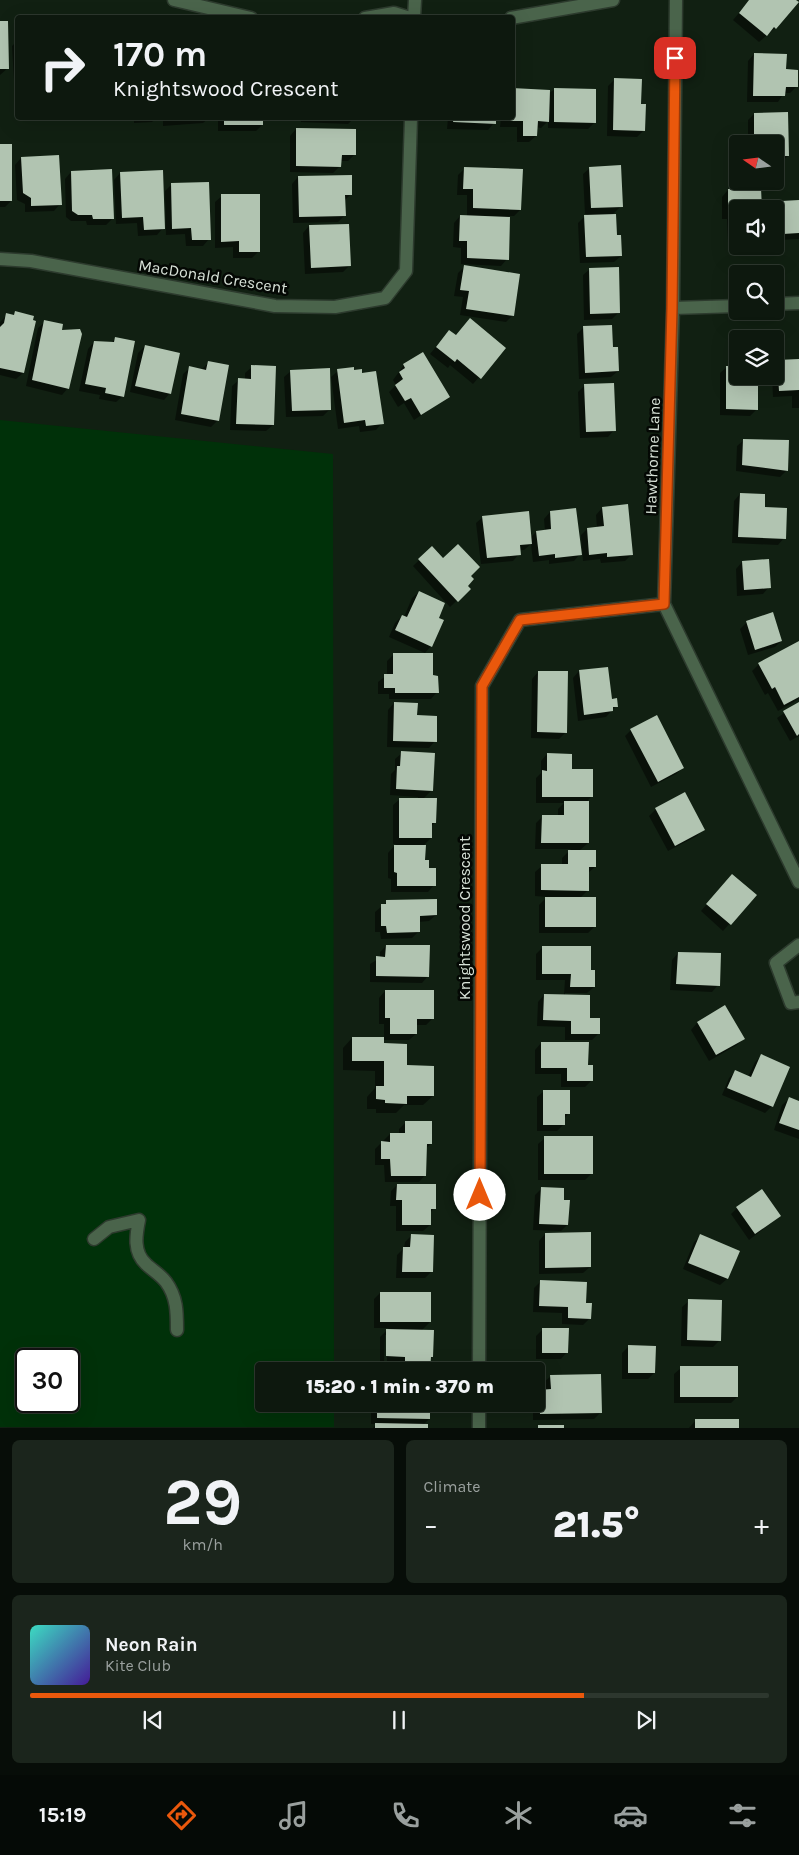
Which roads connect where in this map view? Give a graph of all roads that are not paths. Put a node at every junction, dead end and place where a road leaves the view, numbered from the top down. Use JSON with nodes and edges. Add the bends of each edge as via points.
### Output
{"nodes":[{"id":1,"x":174,"y":0,"type":"edge"},
{"id":2,"x":415,"y":0,"type":"edge"},
{"id":3,"x":613,"y":0,"type":"edge"},
{"id":4,"x":676,"y":0,"type":"edge"},
{"id":5,"x":238,"y":15,"type":"edge"},
{"id":6,"x":382,"y":15,"type":"edge"},
{"id":7,"x":400,"y":15,"type":"edge"},
{"id":8,"x":414,"y":15,"type":"edge"},
{"id":9,"x":515,"y":17,"type":"edge"},
{"id":10,"x":410,"y":120,"type":"edge"},
{"id":11,"x":0,"y":259,"type":"edge"},
{"id":12,"x":799,"y":303,"type":"edge"},
{"id":13,"x":784,"y":304,"type":"edge"},
{"id":14,"x":729,"y":306,"type":"edge"},
{"id":15,"x":672,"y":308,"type":"junction"},
{"id":16,"x":664,"y":604,"type":"junction"},
{"id":17,"x":799,"y":882,"type":"edge"},
{"id":18,"x":799,"y":945,"type":"edge"},
{"id":19,"x":799,"y":1002,"type":"edge"},
{"id":20,"x":94,"y":1239,"type":"dead end"},
{"id":21,"x":178,"y":1330,"type":"dead end"},
{"id":22,"x":479,"y":1362,"type":"edge"},
{"id":23,"x":479,"y":1412,"type":"edge"},
{"id":24,"x":479,"y":1428,"type":"edge"}],
"edges":[{"from":1,"to":5,"type":"street"},
{"from":2,"to":8,"type":"street"},
{"from":3,"to":9,"type":"street"},
{"from":4,"to":15,"type":"street","name":"Hawthorne Lane"},
{"from":6,"to":7,"type":"street"},
{"from":10,"to":11,"type":"street","name":"MacDonald Crescent","via":[[406,271],[385,298],[335,307],[275,306],[31,261]]},
{"from":12,"to":13,"type":"street"},
{"from":14,"to":15,"type":"street"},
{"from":15,"to":16,"type":"street","name":"Hawthorne Lane"},
{"from":16,"to":17,"type":"street","name":"Hawthorne Lane"},
{"from":16,"to":22,"type":"street","name":"Knightswood Crescent","via":[[520,620],[482,686]]},
{"from":18,"to":19,"type":"street","via":[[776,963],[791,1003]]},
{"from":20,"to":21,"type":"street","via":[[109,1227],[139,1220],[138,1254],[171,1290],[177,1308]]},
{"from":23,"to":24,"type":"street"}]}
